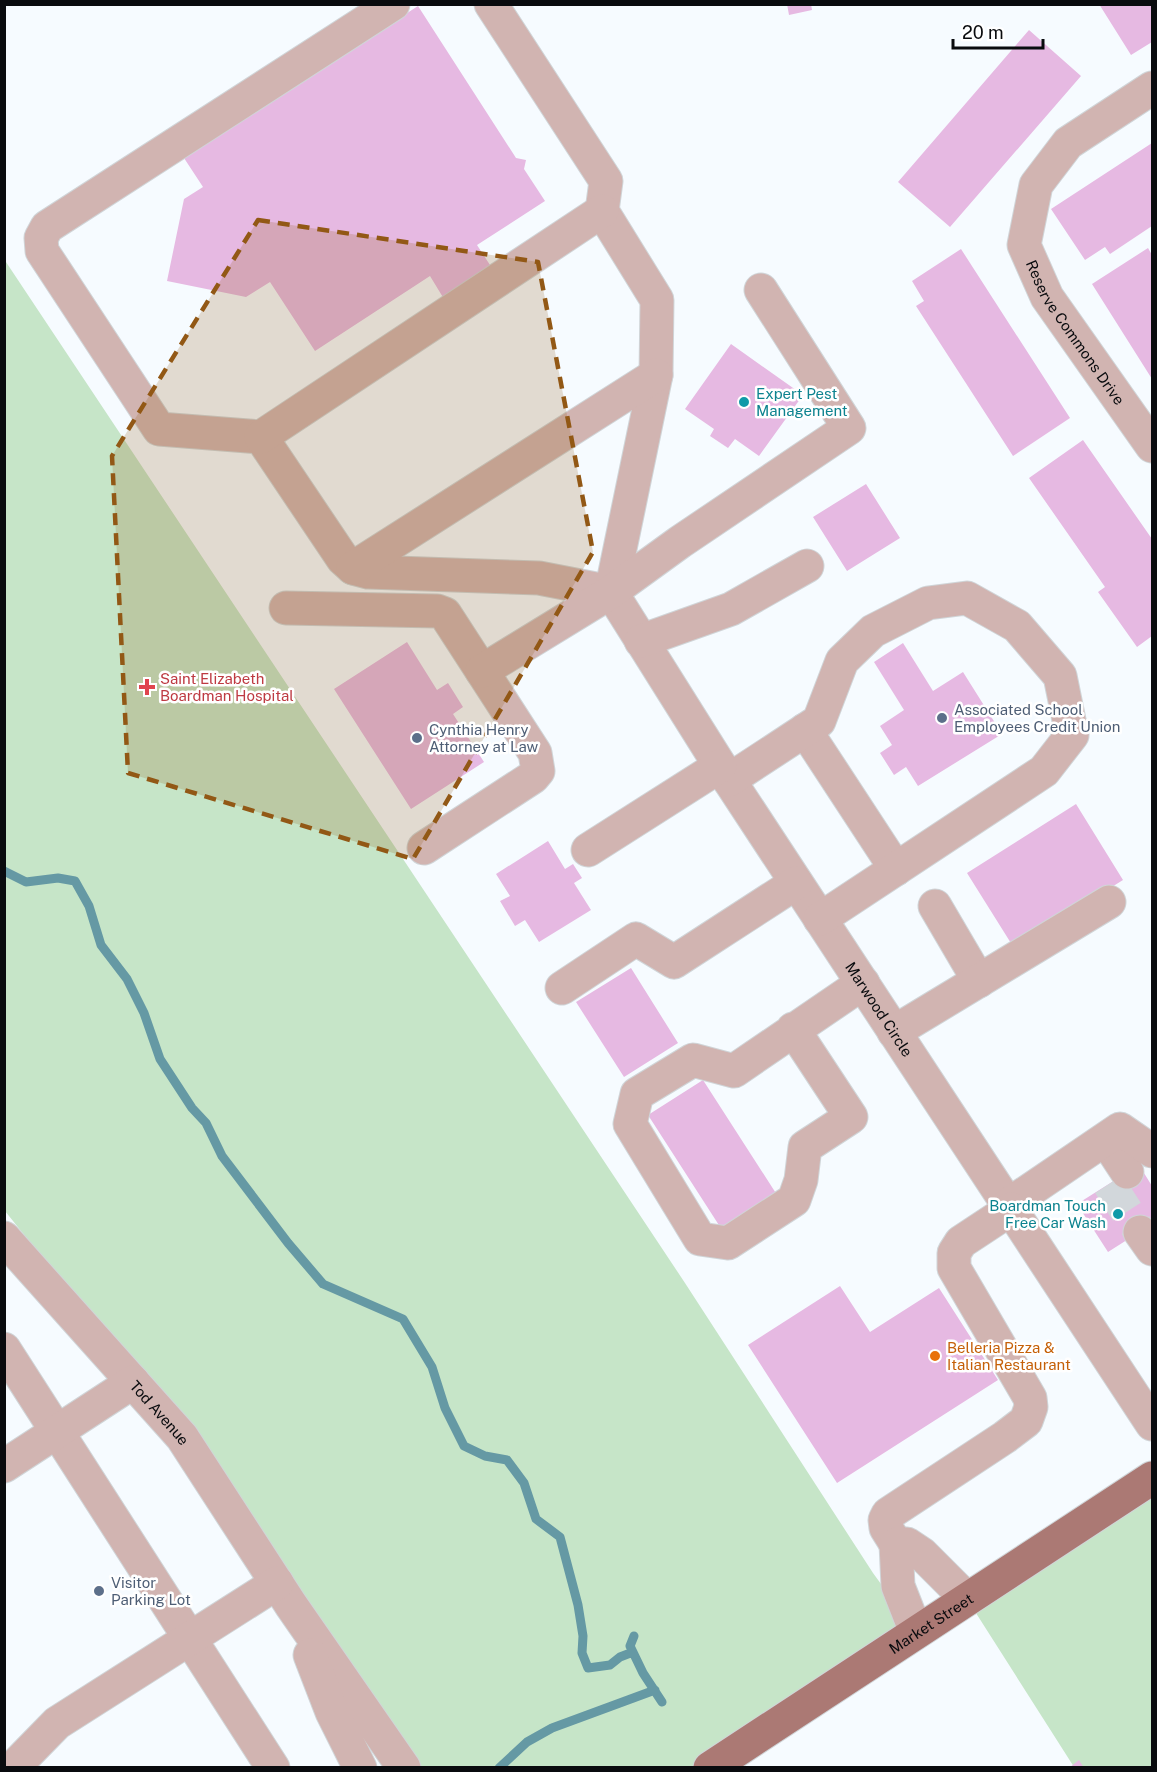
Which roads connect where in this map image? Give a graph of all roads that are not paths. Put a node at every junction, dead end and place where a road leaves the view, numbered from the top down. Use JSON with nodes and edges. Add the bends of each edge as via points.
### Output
{"nodes":[{"id":1,"x":393,"y":4,"type":"edge"},
{"id":2,"x":491,"y":4,"type":"edge"},
{"id":3,"x":1152,"y":88,"type":"edge"},
{"id":4,"x":602,"y":211,"type":"junction"},
{"id":5,"x":761,"y":290,"type":"dead end"},
{"id":6,"x":656,"y":375,"type":"junction"},
{"id":7,"x":261,"y":437,"type":"junction"},
{"id":8,"x":1152,"y":446,"type":"edge"},
{"id":9,"x":807,"y":566,"type":"dead end"},
{"id":10,"x":353,"y":568,"type":"junction"},
{"id":11,"x":611,"y":592,"type":"junction"},
{"id":12,"x":286,"y":608,"type":"dead end"},
{"id":13,"x":641,"y":641,"type":"junction"},
{"id":14,"x":482,"y":671,"type":"junction"},
{"id":15,"x":805,"y":730,"type":"junction"},
{"id":16,"x":724,"y":773,"type":"junction"},
{"id":17,"x":424,"y":848,"type":"dead end"},
{"id":18,"x":588,"y":850,"type":"dead end"},
{"id":19,"x":896,"y":869,"type":"junction"},
{"id":20,"x":796,"y":883,"type":"junction"},
{"id":21,"x":1109,"y":902,"type":"dead end"},
{"id":22,"x":935,"y":906,"type":"dead end"},
{"id":23,"x":820,"y":919,"type":"junction"},
{"id":24,"x":979,"y":981,"type":"junction"},
{"id":25,"x":862,"y":983,"type":"junction"},
{"id":26,"x":562,"y":988,"type":"dead end"},
{"id":27,"x":793,"y":1029,"type":"junction"},
{"id":28,"x":894,"y":1032,"type":"junction"},
{"id":29,"x":1096,"y":1146,"type":"junction"},
{"id":30,"x":1152,"y":1151,"type":"edge"},
{"id":31,"x":1118,"y":1178,"type":"tunnel mouth"},
{"id":32,"x":1010,"y":1207,"type":"junction"},
{"id":33,"x":4,"y":1238,"type":"edge"},
{"id":34,"x":4,"y":1349,"type":"edge"},
{"id":35,"x":133,"y":1382,"type":"junction"},
{"id":36,"x":1152,"y":1424,"type":"edge"},
{"id":37,"x":57,"y":1431,"type":"junction"},
{"id":38,"x":4,"y":1466,"type":"edge"},
{"id":39,"x":1152,"y":1478,"type":"edge"},
{"id":40,"x":896,"y":1544,"type":"junction"},
{"id":41,"x":284,"y":1594,"type":"junction"},
{"id":42,"x":967,"y":1599,"type":"junction"},
{"id":43,"x":916,"y":1632,"type":"junction"},
{"id":44,"x":189,"y":1638,"type":"junction"},
{"id":45,"x":13,"y":1767,"type":"edge"},
{"id":46,"x":273,"y":1767,"type":"edge"},
{"id":47,"x":360,"y":1767,"type":"edge"},
{"id":48,"x":404,"y":1767,"type":"edge"},
{"id":49,"x":710,"y":1767,"type":"edge"}],
"edges":[{"from":1,"to":7,"type":"street","via":[[47,227],[41,238],[42,251],[159,429]]},
{"from":2,"to":4,"type":"street","via":[[606,181]]},
{"from":3,"to":8,"type":"street","name":"Reserve Commons Drive","via":[[1068,143],[1036,185],[1024,245],[1047,297]]},
{"from":4,"to":6,"type":"street","via":[[657,300]]},
{"from":4,"to":7,"type":"street"},
{"from":5,"to":11,"type":"street","via":[[849,428]]},
{"from":6,"to":10,"type":"street"},
{"from":6,"to":11,"type":"street"},
{"from":7,"to":10,"type":"street","via":[[343,559]]},
{"from":9,"to":13,"type":"street","via":[[731,609]]},
{"from":10,"to":11,"type":"street","via":[[368,572],[539,578]]},
{"from":11,"to":13,"type":"street","name":"Marwood Circle"},
{"from":11,"to":14,"type":"street"},
{"from":12,"to":14,"type":"street","via":[[437,611],[445,615]]},
{"from":13,"to":16,"type":"street","name":"Marwood Circle"},
{"from":14,"to":17,"type":"street","via":[[535,753],[537,771]]},
{"from":15,"to":16,"type":"street"},
{"from":15,"to":19,"type":"street"},
{"from":15,"to":19,"type":"street","via":[[819,721],[842,661],[873,631],[928,603],[967,598],[1017,626],[1060,676],[1072,735],[1044,771]]},
{"from":16,"to":18,"type":"street"},
{"from":16,"to":20,"type":"street","name":"Marwood Circle"},
{"from":19,"to":23,"type":"street"},
{"from":20,"to":23,"type":"street","name":"Marwood Circle"},
{"from":20,"to":26,"type":"street","via":[[674,962],[636,939]]},
{"from":21,"to":24,"type":"street"},
{"from":22,"to":24,"type":"street"},
{"from":23,"to":25,"type":"street","name":"Marwood Circle"},
{"from":24,"to":28,"type":"street"},
{"from":25,"to":27,"type":"street"},
{"from":25,"to":28,"type":"street","name":"Marwood Circle"},
{"from":27,"to":27,"type":"street","via":[[734,1071],[693,1060],[637,1094],[630,1124],[700,1239],[728,1243],[795,1200],[805,1147],[851,1118]]},
{"from":28,"to":32,"type":"street","name":"Marwood Circle"},
{"from":29,"to":30,"type":"street","via":[[1120,1130]]},
{"from":29,"to":31,"type":"street"},
{"from":29,"to":32,"type":"street"},
{"from":32,"to":36,"type":"street","name":"Marwood Circle"},
{"from":32,"to":40,"type":"street","via":[[961,1242],[954,1253],[954,1268],[1030,1398],[1031,1407],[1026,1421],[1005,1437],[888,1514],[886,1528]]},
{"from":33,"to":35,"type":"street","name":"Tod Avenue"},
{"from":34,"to":37,"type":"street"},
{"from":35,"to":37,"type":"street"},
{"from":35,"to":41,"type":"street","name":"Tod Avenue","via":[[182,1437]]},
{"from":37,"to":38,"type":"street"},
{"from":37,"to":44,"type":"street"},
{"from":39,"to":42,"type":"main road","name":"Market Street"},
{"from":40,"to":42,"type":"street","via":[[907,1544],[922,1554]]},
{"from":40,"to":43,"type":"street","via":[[898,1586]]},
{"from":41,"to":44,"type":"street"},
{"from":41,"to":47,"type":"street","name":"Tod Avenue","via":[[332,1712]]},
{"from":41,"to":48,"type":"street","name":"Tod Avenue"},
{"from":42,"to":43,"type":"main road","name":"Market Street"},
{"from":43,"to":49,"type":"main road","name":"Market Street"},
{"from":44,"to":45,"type":"street","via":[[57,1723]]},
{"from":44,"to":46,"type":"street"}]}
